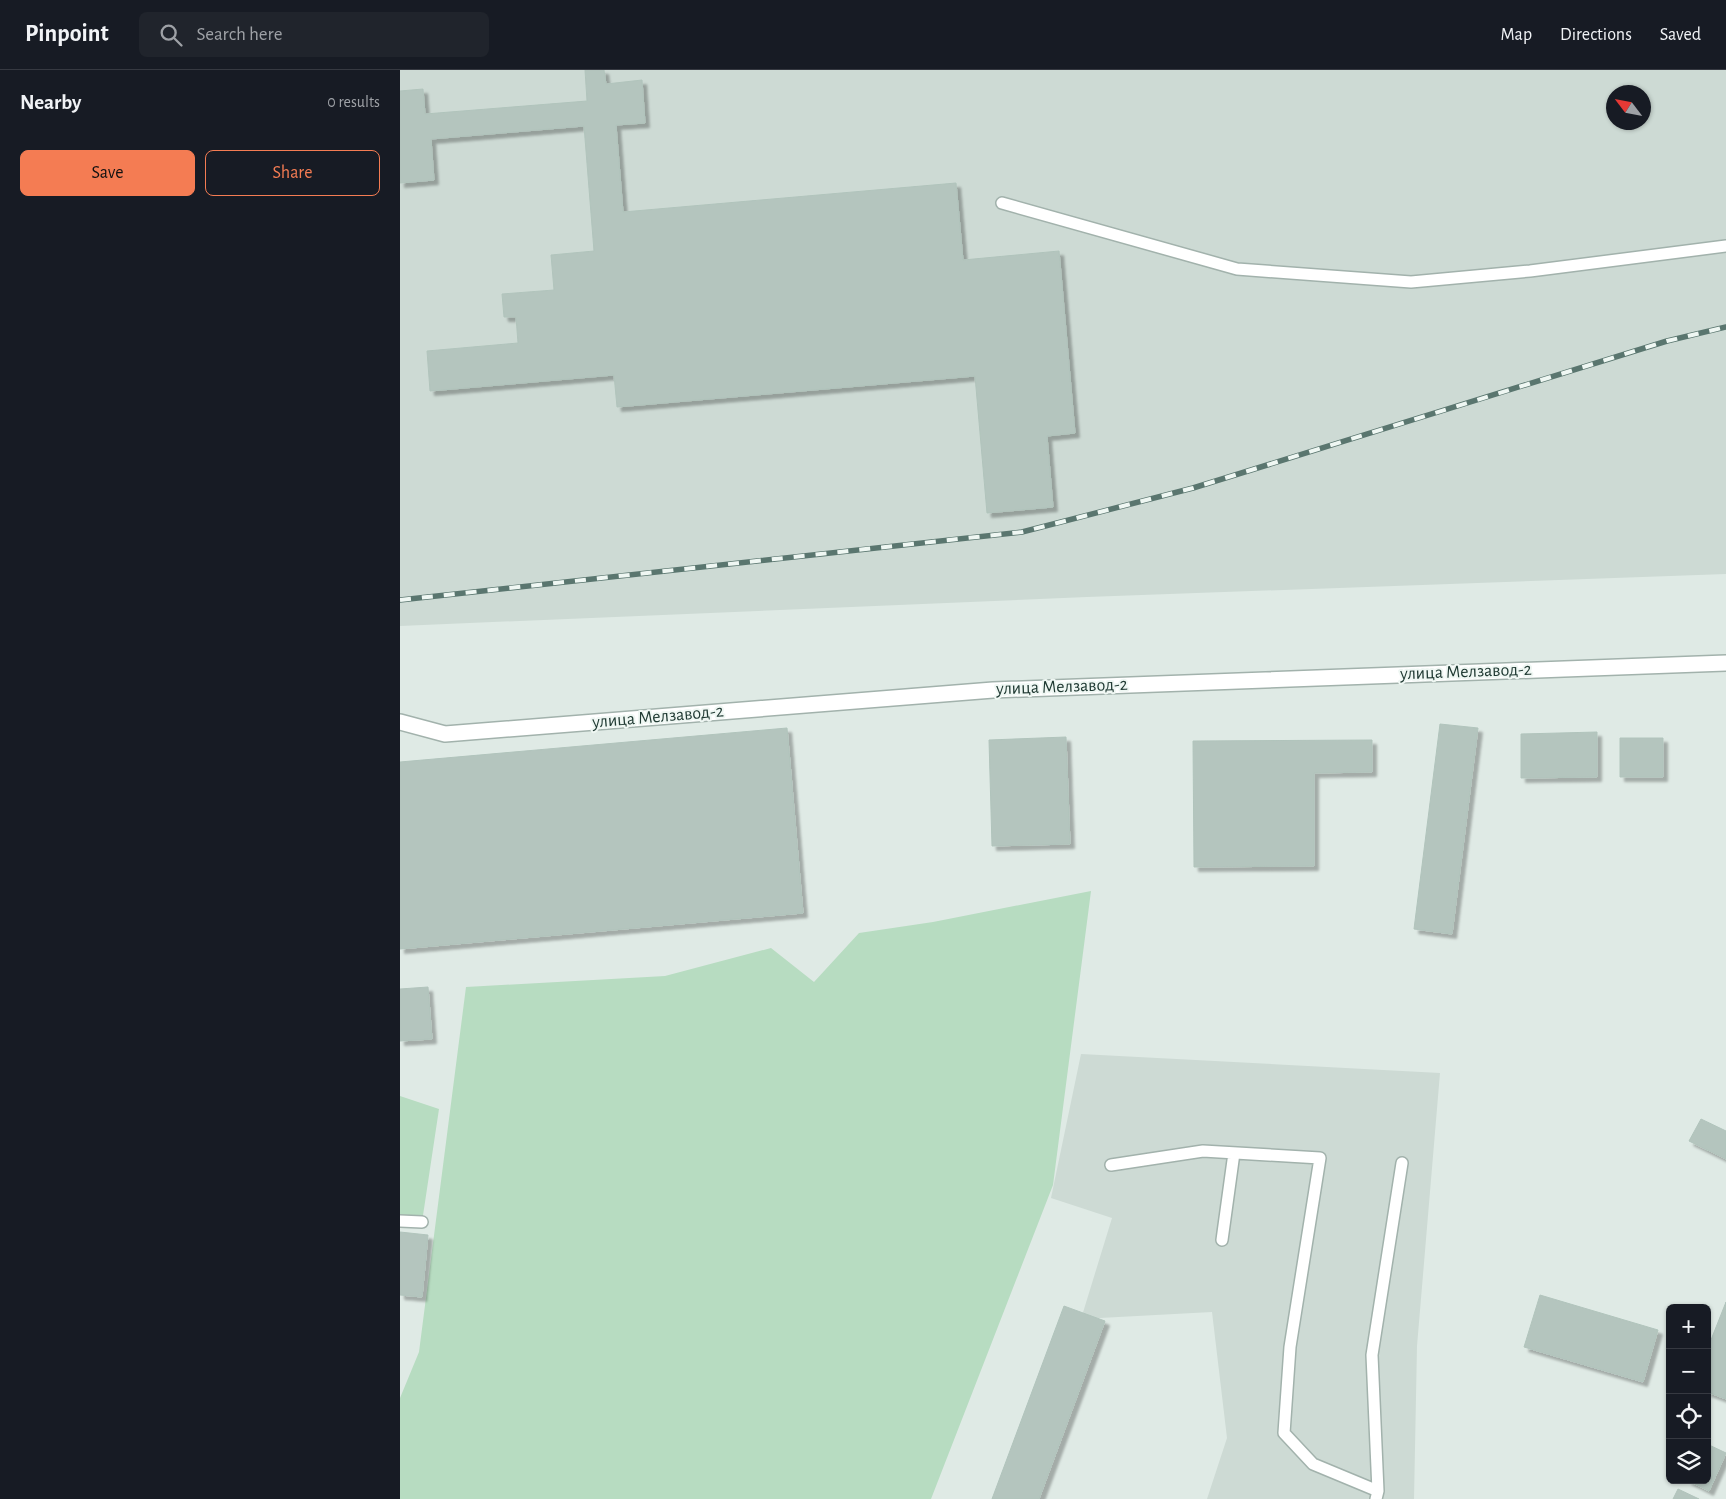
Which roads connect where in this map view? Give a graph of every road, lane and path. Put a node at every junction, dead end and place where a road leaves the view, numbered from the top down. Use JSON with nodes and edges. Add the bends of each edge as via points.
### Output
{"nodes":[{"id":1,"x":1002,"y":203,"type":"dead end"},
{"id":2,"x":1726,"y":246,"type":"edge"},
{"id":3,"x":1726,"y":663,"type":"edge"},
{"id":4,"x":400,"y":722,"type":"edge"},
{"id":5,"x":1234,"y":1153,"type":"junction"},
{"id":6,"x":1402,"y":1163,"type":"dead end"},
{"id":7,"x":1111,"y":1165,"type":"dead end"},
{"id":8,"x":400,"y":1221,"type":"edge"},
{"id":9,"x":422,"y":1222,"type":"dead end"},
{"id":10,"x":1222,"y":1240,"type":"dead end"},
{"id":11,"x":1377,"y":1495,"type":"edge"}],
"edges":[{"from":1,"to":2,"type":"lane","via":[[1236,269],[1410,282],[1530,271]]},
{"from":3,"to":4,"type":"street","name":"улица Мелзавод-2","via":[[993,690],[445,734]]},
{"from":5,"to":7,"type":"lane","via":[[1203,1151]]},
{"from":5,"to":10,"type":"lane"},
{"from":5,"to":11,"type":"lane","via":[[1320,1158],[1290,1347],[1284,1433],[1313,1464]]},
{"from":6,"to":11,"type":"lane","via":[[1372,1355]]},
{"from":8,"to":9,"type":"lane"}]}
